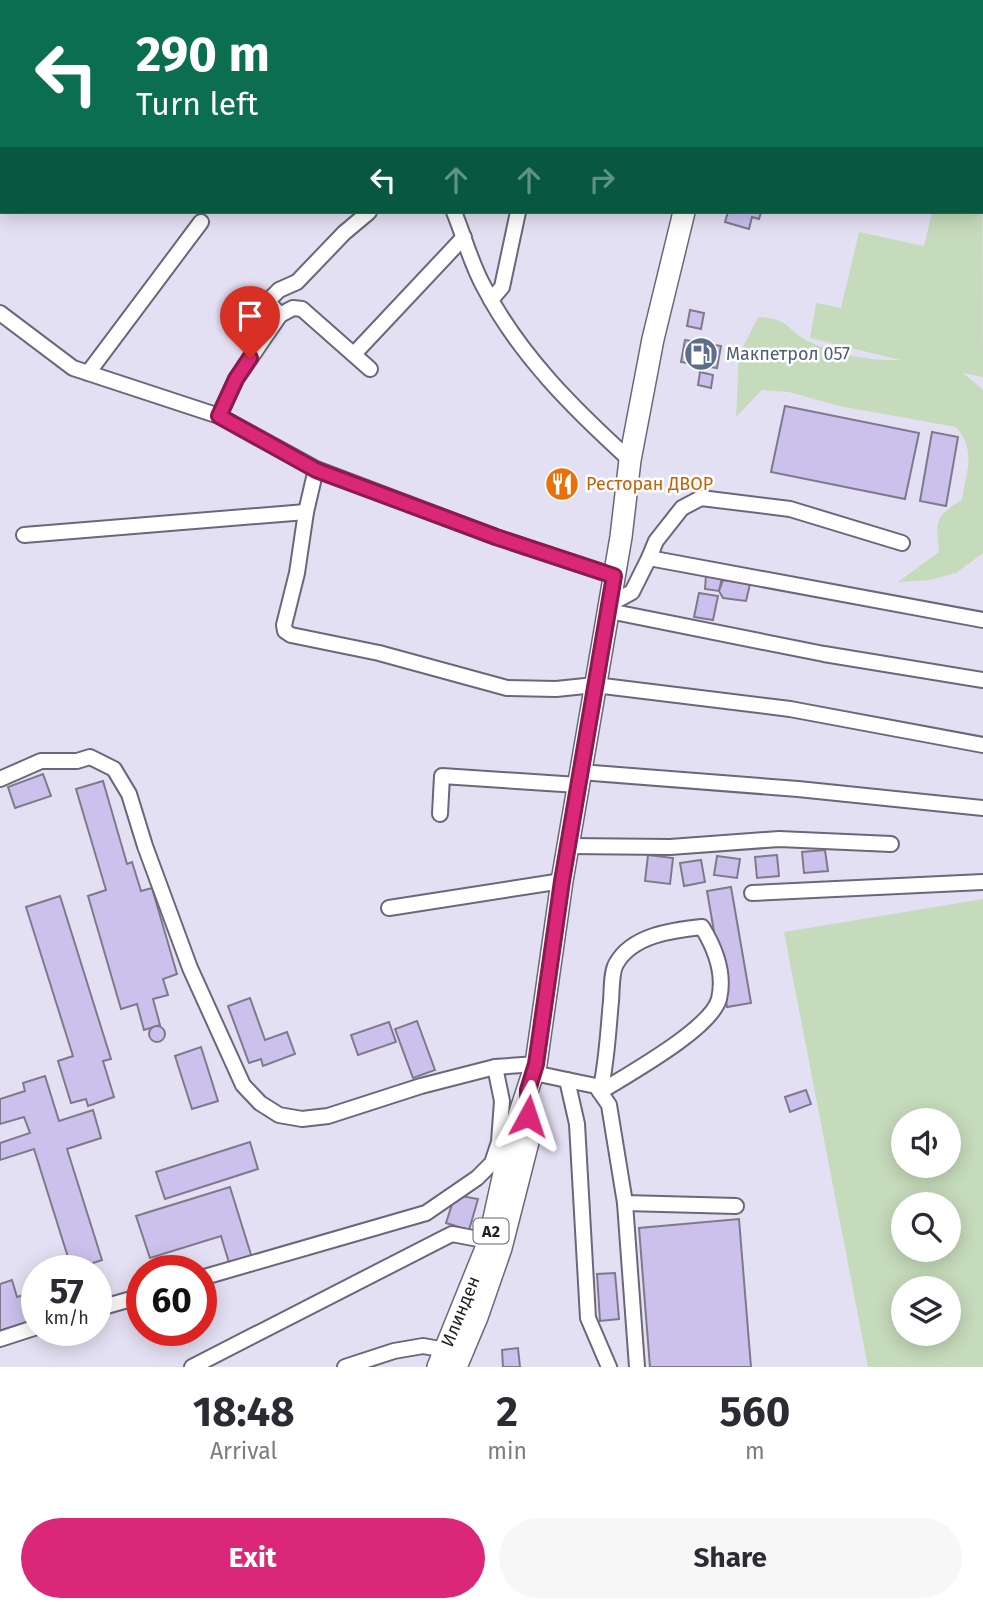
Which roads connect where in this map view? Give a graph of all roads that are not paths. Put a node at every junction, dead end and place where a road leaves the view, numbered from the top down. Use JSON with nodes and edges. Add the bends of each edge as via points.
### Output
{"nodes":[{"id":1,"x":367,"y":214,"type":"edge"},
{"id":2,"x":455,"y":214,"type":"edge"},
{"id":3,"x":518,"y":214,"type":"edge"},
{"id":4,"x":684,"y":214,"type":"edge"},
{"id":5,"x":201,"y":222,"type":"dead end"},
{"id":6,"x":464,"y":237,"type":"junction"},
{"id":7,"x":491,"y":300,"type":"junction"},
{"id":8,"x":0,"y":313,"type":"edge"},
{"id":9,"x":280,"y":315,"type":"junction"},
{"id":10,"x":354,"y":354,"type":"junction"},
{"id":11,"x":370,"y":369,"type":"dead end"},
{"id":12,"x":88,"y":373,"type":"junction"},
{"id":13,"x":219,"y":416,"type":"junction"},
{"id":14,"x":630,"y":460,"type":"junction"},
{"id":15,"x":316,"y":470,"type":"junction"},
{"id":16,"x":306,"y":513,"type":"junction"},
{"id":17,"x":24,"y":535,"type":"dead end"},
{"id":18,"x":902,"y":542,"type":"dead end"},
{"id":19,"x":649,"y":558,"type":"junction"},
{"id":20,"x":614,"y":576,"type":"junction"},
{"id":21,"x":609,"y":608,"type":"junction"},
{"id":22,"x":983,"y":620,"type":"edge"},
{"id":23,"x":983,"y":680,"type":"edge"},
{"id":24,"x":595,"y":685,"type":"junction"},
{"id":25,"x":983,"y":745,"type":"edge"},
{"id":26,"x":579,"y":778,"type":"junction"},
{"id":27,"x":0,"y":779,"type":"edge"},
{"id":28,"x":983,"y":808,"type":"edge"},
{"id":29,"x":440,"y":814,"type":"dead end"},
{"id":30,"x":891,"y":844,"type":"dead end"},
{"id":31,"x":568,"y":846,"type":"junction"},
{"id":32,"x":562,"y":881,"type":"junction"},
{"id":33,"x":983,"y":881,"type":"edge"},
{"id":34,"x":751,"y":892,"type":"dead end"},
{"id":35,"x":389,"y":908,"type":"dead end"},
{"id":36,"x":495,"y":1067,"type":"junction"},
{"id":37,"x":533,"y":1076,"type":"junction"},
{"id":38,"x":567,"y":1080,"type":"junction"},
{"id":39,"x":600,"y":1092,"type":"junction"},
{"id":40,"x":625,"y":1203,"type":"junction"},
{"id":41,"x":736,"y":1206,"type":"dead end"},
{"id":42,"x":489,"y":1241,"type":"junction"},
{"id":43,"x":217,"y":1273,"type":"edge"},
{"id":44,"x":21,"y":1332,"type":"edge"},
{"id":45,"x":0,"y":1339,"type":"edge"},
{"id":46,"x":447,"y":1361,"type":"edge"},
{"id":47,"x":192,"y":1367,"type":"edge"},
{"id":48,"x":345,"y":1367,"type":"edge"},
{"id":49,"x":609,"y":1367,"type":"edge"},
{"id":50,"x":638,"y":1367,"type":"edge"}],
"edges":[{"from":1,"to":9,"type":"street","via":[[298,282],[273,295],[269,300]]},
{"from":2,"to":6,"type":"street"},
{"from":3,"to":7,"type":"street","via":[[502,287]]},
{"from":4,"to":14,"type":"main road","number":"A2"},
{"from":5,"to":12,"type":"street"},
{"from":6,"to":7,"type":"street"},
{"from":6,"to":10,"type":"street"},
{"from":7,"to":14,"type":"street","via":[[520,345],[568,401]]},
{"from":8,"to":12,"type":"street","via":[[73,368]]},
{"from":9,"to":10,"type":"street","via":[[302,309]]},
{"from":9,"to":13,"type":"street","via":[[236,379]]},
{"from":10,"to":11,"type":"street"},
{"from":12,"to":13,"type":"street"},
{"from":13,"to":15,"type":"street"},
{"from":14,"to":20,"type":"main road","number":"A2"},
{"from":15,"to":16,"type":"street"},
{"from":15,"to":20,"type":"street"},
{"from":16,"to":17,"type":"street"},
{"from":16,"to":24,"type":"street","via":[[284,625],[291,635],[507,688]]},
{"from":18,"to":19,"type":"street","via":[[790,509],[701,498],[682,508],[656,541]]},
{"from":19,"to":21,"type":"street","via":[[632,592]]},
{"from":19,"to":22,"type":"street"},
{"from":20,"to":21,"type":"main road","number":"A2"},
{"from":21,"to":23,"type":"street","via":[[824,654]]},
{"from":21,"to":24,"type":"main road","number":"A2"},
{"from":24,"to":25,"type":"street","via":[[789,709]]},
{"from":24,"to":26,"type":"main road","number":"A2"},
{"from":26,"to":28,"type":"street","via":[[798,789]]},
{"from":26,"to":29,"type":"street","via":[[442,776]]},
{"from":26,"to":31,"type":"main road","number":"A2"},
{"from":27,"to":36,"type":"street","via":[[41,761],[90,757],[114,769],[129,794],[190,968],[226,1050],[243,1085],[279,1115],[302,1119],[328,1116]]},
{"from":30,"to":31,"type":"street","via":[[779,839],[670,847]]},
{"from":31,"to":32,"type":"main road","number":"A2"},
{"from":32,"to":35,"type":"street"},
{"from":32,"to":37,"type":"main road","number":"A2"},
{"from":33,"to":34,"type":"street"},
{"from":36,"to":37,"type":"street"},
{"from":36,"to":43,"type":"street","via":[[502,1101],[499,1142],[492,1163],[477,1178],[426,1213]]},
{"from":37,"to":38,"type":"street"},
{"from":37,"to":42,"type":"main road","name":"Илинден","number":"A2","via":[[512,1137]]},
{"from":37,"to":46,"type":"main road","name":"Илинден","number":"A2","via":[[528,1142],[501,1248],[477,1317]]},
{"from":38,"to":39,"type":"street","via":[[596,1086]]},
{"from":38,"to":49,"type":"street","via":[[577,1124],[588,1318]]},
{"from":39,"to":39,"type":"street","via":[[694,1032],[719,1001],[720,970],[702,927],[649,937],[630,947],[615,965]]},
{"from":39,"to":40,"type":"street","via":[[609,1105]]},
{"from":40,"to":41,"type":"street"},
{"from":40,"to":50,"type":"street"},
{"from":42,"to":46,"type":"main road","name":"Илинден","number":"A2"},
{"from":42,"to":47,"type":"street","via":[[452,1234],[442,1238]]},
{"from":44,"to":45,"type":"street"},
{"from":46,"to":48,"type":"street","via":[[423,1346]]}]}
